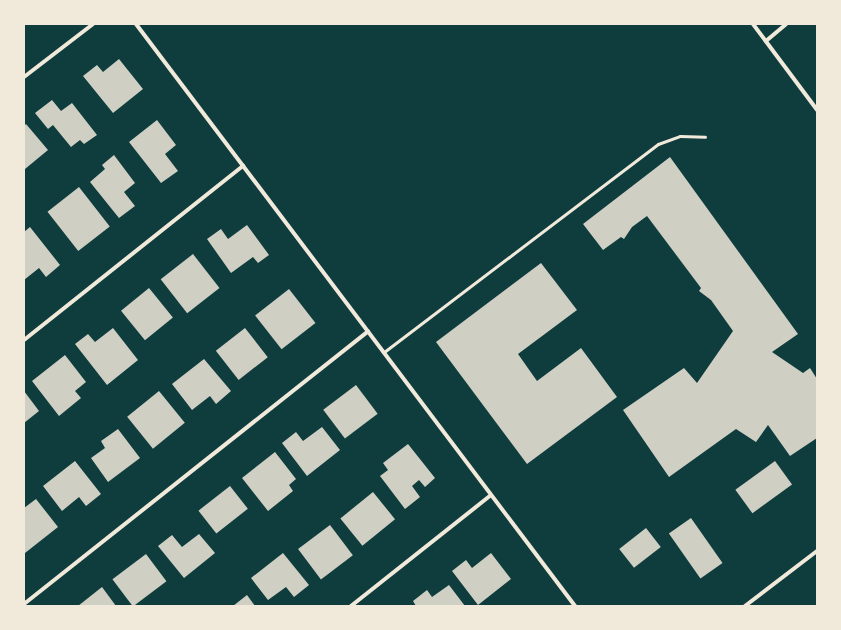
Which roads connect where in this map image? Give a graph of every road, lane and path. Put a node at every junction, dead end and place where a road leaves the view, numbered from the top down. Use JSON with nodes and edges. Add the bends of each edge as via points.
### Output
{"nodes":[{"id":1,"x":93,"y":24,"type":"edge"},
{"id":2,"x":136,"y":24,"type":"edge"},
{"id":3,"x":753,"y":24,"type":"edge"},
{"id":4,"x":786,"y":24,"type":"edge"},
{"id":5,"x":766,"y":41,"type":"junction"},
{"id":6,"x":24,"y":77,"type":"edge"},
{"id":7,"x":817,"y":110,"type":"edge"},
{"id":8,"x":705,"y":137,"type":"dead end"},
{"id":9,"x":243,"y":166,"type":"junction"},
{"id":10,"x":368,"y":331,"type":"junction"},
{"id":11,"x":24,"y":340,"type":"edge"},
{"id":12,"x":384,"y":352,"type":"junction"},
{"id":13,"x":490,"y":496,"type":"junction"},
{"id":14,"x":817,"y":551,"type":"edge"},
{"id":15,"x":24,"y":604,"type":"edge"},
{"id":16,"x":351,"y":606,"type":"edge"},
{"id":17,"x":575,"y":606,"type":"edge"},
{"id":18,"x":745,"y":606,"type":"edge"}],
"edges":[{"from":1,"to":6,"type":"street"},
{"from":2,"to":9,"type":"street"},
{"from":3,"to":5,"type":"street"},
{"from":4,"to":5,"type":"street"},
{"from":5,"to":7,"type":"street"},
{"from":8,"to":12,"type":"lane","via":[[680,136],[658,144]]},
{"from":9,"to":10,"type":"street"},
{"from":9,"to":11,"type":"street"},
{"from":10,"to":12,"type":"street"},
{"from":10,"to":15,"type":"street"},
{"from":12,"to":13,"type":"street"},
{"from":13,"to":16,"type":"street"},
{"from":13,"to":17,"type":"street"},
{"from":14,"to":18,"type":"street"}]}
